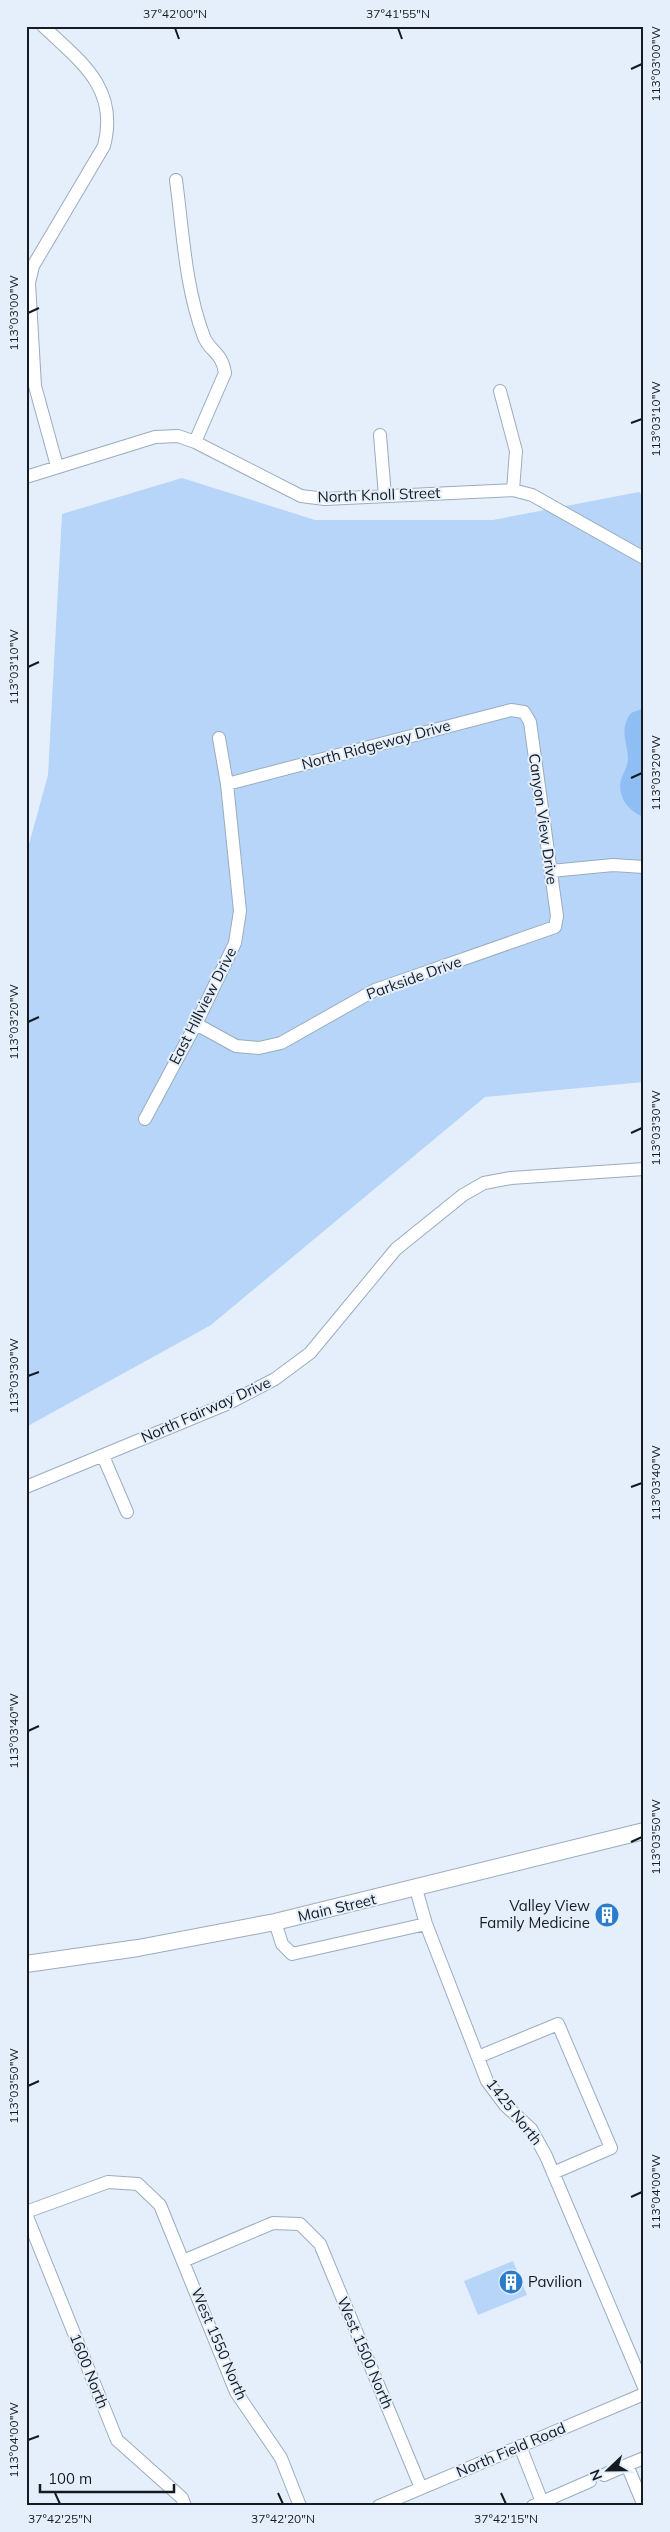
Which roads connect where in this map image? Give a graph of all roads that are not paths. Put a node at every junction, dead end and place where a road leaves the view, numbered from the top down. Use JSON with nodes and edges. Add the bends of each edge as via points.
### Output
{"nodes":[{"id":1,"x":43,"y":26,"type":"edge"},
{"id":2,"x":176,"y":180,"type":"dead end"},
{"id":3,"x":31,"y":387,"type":"edge"},
{"id":4,"x":500,"y":391,"type":"dead end"},
{"id":5,"x":380,"y":435,"type":"dead end"},
{"id":6,"x":195,"y":442,"type":"junction"},
{"id":7,"x":57,"y":466,"type":"junction"},
{"id":8,"x":26,"y":477,"type":"edge"},
{"id":9,"x":513,"y":490,"type":"junction"},
{"id":10,"x":385,"y":496,"type":"junction"},
{"id":11,"x":644,"y":558,"type":"edge"},
{"id":12,"x":524,"y":712,"type":"joint"},
{"id":13,"x":219,"y":738,"type":"dead end"},
{"id":14,"x":227,"y":784,"type":"junction"},
{"id":15,"x":644,"y":867,"type":"edge"},
{"id":16,"x":550,"y":871,"type":"junction"},
{"id":17,"x":555,"y":927,"type":"joint"},
{"id":18,"x":196,"y":1024,"type":"junction"},
{"id":19,"x":145,"y":1119,"type":"dead end"},
{"id":20,"x":644,"y":1168,"type":"edge"},
{"id":21,"x":103,"y":1456,"type":"junction"},
{"id":22,"x":26,"y":1487,"type":"edge"},
{"id":23,"x":127,"y":1512,"type":"dead end"},
{"id":24,"x":644,"y":1831,"type":"edge"},
{"id":25,"x":416,"y":1889,"type":"junction"},
{"id":26,"x":275,"y":1922,"type":"junction"},
{"id":27,"x":426,"y":1924,"type":"junction"},
{"id":28,"x":26,"y":1964,"type":"edge"},
{"id":29,"x":478,"y":2056,"type":"junction"},
{"id":30,"x":553,"y":2173,"type":"junction"},
{"id":31,"x":26,"y":2213,"type":"edge"},
{"id":32,"x":183,"y":2261,"type":"junction"},
{"id":33,"x":644,"y":2387,"type":"edge"},
{"id":34,"x":644,"y":2394,"type":"edge"},
{"id":35,"x":520,"y":2446,"type":"junction"},
{"id":36,"x":644,"y":2458,"type":"edge"},
{"id":37,"x":627,"y":2465,"type":"junction"},
{"id":38,"x":604,"y":2475,"type":"dead end"},
{"id":39,"x":590,"y":2481,"type":"dead end"},
{"id":40,"x":421,"y":2488,"type":"junction"},
{"id":41,"x":538,"y":2504,"type":"edge"},
{"id":42,"x":185,"y":2506,"type":"edge"},
{"id":43,"x":300,"y":2506,"type":"edge"},
{"id":44,"x":379,"y":2506,"type":"edge"},
{"id":45,"x":644,"y":2506,"type":"edge"}],
"edges":[{"from":1,"to":3,"type":"street","via":[[99,84],[108,107],[109,127],[104,146],[33,266],[28,283]]},
{"from":2,"to":6,"type":"street","via":[[185,266],[205,338],[223,360],[225,373]]},
{"from":3,"to":7,"type":"street"},
{"from":4,"to":9,"type":"street","via":[[516,451]]},
{"from":5,"to":10,"type":"street"},
{"from":6,"to":7,"type":"street","name":"North Knoll Street","via":[[178,436],[155,437]]},
{"from":6,"to":10,"type":"street","name":"North Knoll Street","via":[[301,496],[325,499]]},
{"from":7,"to":8,"type":"street","name":"North Knoll Street"},
{"from":9,"to":10,"type":"street","name":"North Knoll Street"},
{"from":9,"to":11,"type":"street","name":"North Knoll Street","via":[[532,495]]},
{"from":12,"to":14,"type":"street","name":"North Ridgeway Drive","via":[[511,710]]},
{"from":12,"to":16,"type":"street","name":"Canyon View Drive","via":[[530,722]]},
{"from":13,"to":14,"type":"street","name":"East Hillview Drive"},
{"from":14,"to":18,"type":"street","name":"East Hillview Drive","via":[[240,912],[235,943]]},
{"from":15,"to":16,"type":"street","via":[[613,865]]},
{"from":16,"to":17,"type":"street","name":"Canyon View Drive","via":[[557,916]]},
{"from":17,"to":18,"type":"street","name":"Parkside Drive","via":[[375,990],[281,1044],[259,1048],[236,1046]]},
{"from":18,"to":19,"type":"street","name":"East Hillview Drive"},
{"from":20,"to":21,"type":"street","name":"North Fairway Drive","via":[[484,1183],[463,1195],[396,1249],[310,1353],[275,1379],[229,1403]]},
{"from":21,"to":22,"type":"street","name":"North Fairway Drive"},
{"from":21,"to":23,"type":"street"},
{"from":24,"to":25,"type":"main road","name":"Main Street"},
{"from":25,"to":26,"type":"main road","name":"Main Street"},
{"from":25,"to":27,"type":"street","name":"1425 North"},
{"from":26,"to":27,"type":"street","via":[[282,1944],[292,1954]]},
{"from":26,"to":28,"type":"main road","name":"Main Street","via":[[138,1948]]},
{"from":27,"to":29,"type":"street","name":"1425 North"},
{"from":29,"to":30,"type":"street","name":"1425 North","via":[[487,2081],[505,2105],[531,2129]]},
{"from":29,"to":30,"type":"street","via":[[558,2024],[611,2148]]},
{"from":30,"to":33,"type":"street","name":"1425 North"},
{"from":31,"to":32,"type":"street","name":"West 1550 North","via":[[108,2182],[138,2184],[160,2205]]},
{"from":31,"to":42,"type":"street","name":"1600 North","via":[[117,2440],[182,2498]]},
{"from":32,"to":40,"type":"street","name":"West 1500 North","via":[[273,2223],[300,2224],[320,2244]]},
{"from":32,"to":43,"type":"street","name":"West 1550 North","via":[[236,2392],[281,2458]]},
{"from":34,"to":35,"type":"street","name":"North Field Road"},
{"from":35,"to":40,"type":"street","name":"North Field Road"},
{"from":35,"to":41,"type":"street"},
{"from":36,"to":37,"type":"street"},
{"from":37,"to":38,"type":"street"},
{"from":37,"to":45,"type":"street"},
{"from":39,"to":41,"type":"street"},
{"from":40,"to":44,"type":"street","name":"North Field Road"}]}
